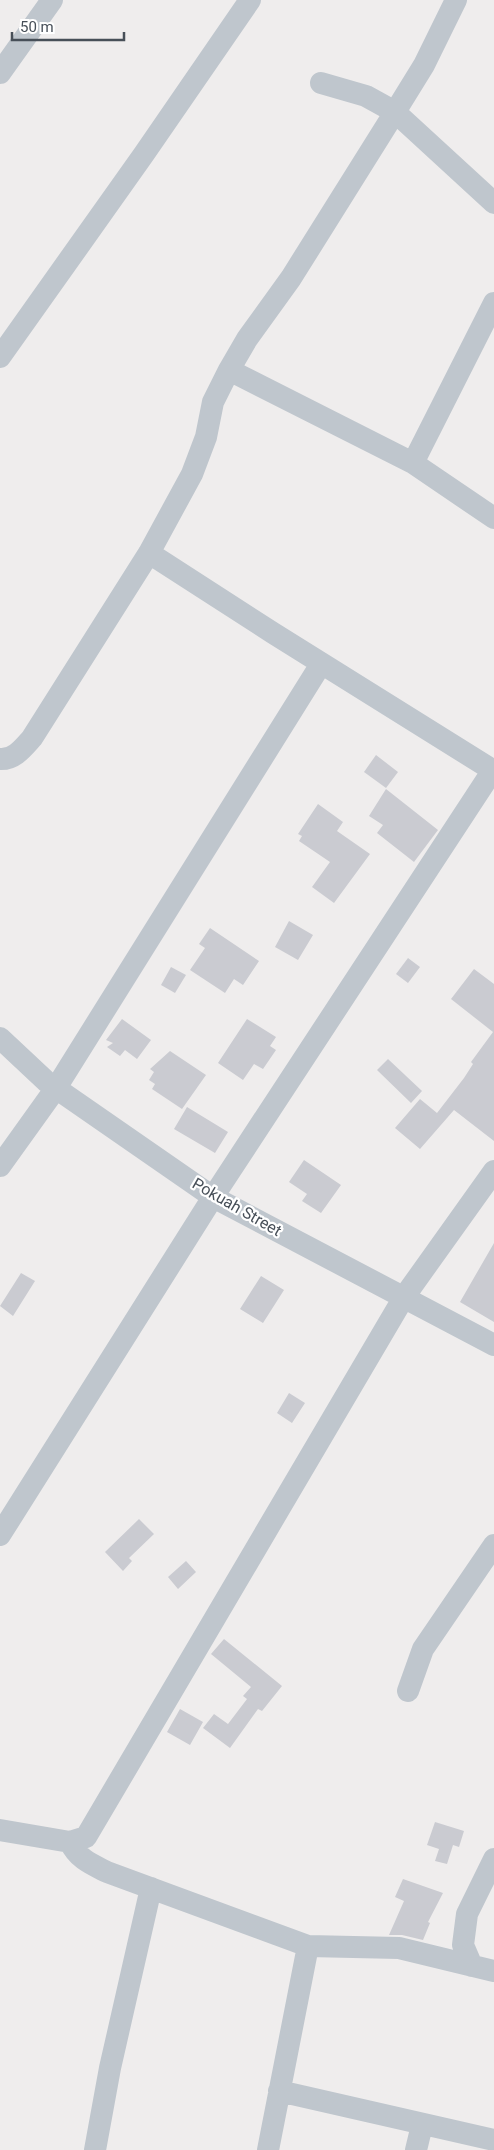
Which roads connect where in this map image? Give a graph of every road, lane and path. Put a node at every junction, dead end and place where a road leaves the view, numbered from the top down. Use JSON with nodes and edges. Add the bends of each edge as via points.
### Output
{"nodes":[{"id":1,"x":52,"y":0,"type":"edge"},
{"id":2,"x":250,"y":0,"type":"edge"},
{"id":3,"x":456,"y":0,"type":"edge"},
{"id":4,"x":0,"y":73,"type":"edge"},
{"id":5,"x":321,"y":83,"type":"dead end"},
{"id":6,"x":395,"y":112,"type":"junction"},
{"id":7,"x":494,"y":203,"type":"edge"},
{"id":8,"x":494,"y":303,"type":"edge"},
{"id":9,"x":487,"y":334,"type":"edge"},
{"id":10,"x":0,"y":357,"type":"edge"},
{"id":11,"x":229,"y":370,"type":"junction"},
{"id":12,"x":413,"y":464,"type":"junction"},
{"id":13,"x":494,"y":518,"type":"edge"},
{"id":14,"x":150,"y":553,"type":"junction"},
{"id":15,"x":321,"y":664,"type":"junction"},
{"id":16,"x":1,"y":761,"type":"edge"},
{"id":17,"x":494,"y":771,"type":"edge"},
{"id":18,"x":0,"y":1038,"type":"edge"},
{"id":19,"x":56,"y":1088,"type":"junction"},
{"id":20,"x":0,"y":1166,"type":"edge"},
{"id":21,"x":494,"y":1171,"type":"edge"},
{"id":22,"x":213,"y":1197,"type":"junction"},
{"id":23,"x":404,"y":1297,"type":"junction"},
{"id":24,"x":494,"y":1345,"type":"edge"},
{"id":25,"x":0,"y":1535,"type":"edge"},
{"id":26,"x":494,"y":1545,"type":"edge"},
{"id":27,"x":408,"y":1691,"type":"dead end"},
{"id":28,"x":0,"y":1830,"type":"edge"},
{"id":29,"x":70,"y":1842,"type":"junction"},
{"id":30,"x":494,"y":1859,"type":"edge"},
{"id":31,"x":151,"y":1888,"type":"junction"},
{"id":32,"x":308,"y":1946,"type":"junction"},
{"id":33,"x":472,"y":1966,"type":"junction"},
{"id":34,"x":494,"y":1971,"type":"edge"},
{"id":35,"x":279,"y":2091,"type":"junction"},
{"id":36,"x":422,"y":2125,"type":"junction"},
{"id":37,"x":494,"y":2140,"type":"edge"},
{"id":38,"x":94,"y":2150,"type":"edge"},
{"id":39,"x":268,"y":2150,"type":"edge"},
{"id":40,"x":416,"y":2150,"type":"edge"}],
"edges":[{"from":1,"to":4,"type":"street"},
{"from":2,"to":10,"type":"street"},
{"from":3,"to":6,"type":"street","via":[[424,65]]},
{"from":5,"to":6,"type":"street","via":[[366,96]]},
{"from":6,"to":7,"type":"street"},
{"from":6,"to":11,"type":"street"},
{"from":8,"to":9,"type":"street"},
{"from":9,"to":12,"type":"street"},
{"from":11,"to":12,"type":"street"},
{"from":11,"to":14,"type":"street","via":[[213,402],[206,437],[192,474]]},
{"from":12,"to":13,"type":"street"},
{"from":14,"to":15,"type":"street"},
{"from":14,"to":16,"type":"street","via":[[32,738],[18,753]]},
{"from":15,"to":17,"type":"street"},
{"from":15,"to":19,"type":"street"},
{"from":17,"to":22,"type":"street"},
{"from":18,"to":19,"type":"street","name":"Pokuah Street"},
{"from":19,"to":20,"type":"street"},
{"from":19,"to":22,"type":"street","name":"Pokuah Street"},
{"from":21,"to":23,"type":"street"},
{"from":22,"to":23,"type":"street","name":"Pokuah Street"},
{"from":22,"to":25,"type":"street"},
{"from":23,"to":24,"type":"street","name":"Pokuah Street"},
{"from":23,"to":29,"type":"street","via":[[94,1824],[86,1836]]},
{"from":26,"to":27,"type":"street","via":[[423,1649]]},
{"from":28,"to":29,"type":"street"},
{"from":29,"to":31,"type":"street","via":[[85,1861]]},
{"from":30,"to":33,"type":"street","via":[[467,1914],[463,1944]]},
{"from":31,"to":32,"type":"street"},
{"from":31,"to":38,"type":"street"},
{"from":32,"to":33,"type":"street","via":[[398,1948]]},
{"from":32,"to":35,"type":"street"},
{"from":33,"to":34,"type":"street"},
{"from":35,"to":36,"type":"street"},
{"from":35,"to":39,"type":"street"},
{"from":36,"to":37,"type":"street"},
{"from":36,"to":40,"type":"street"}]}
